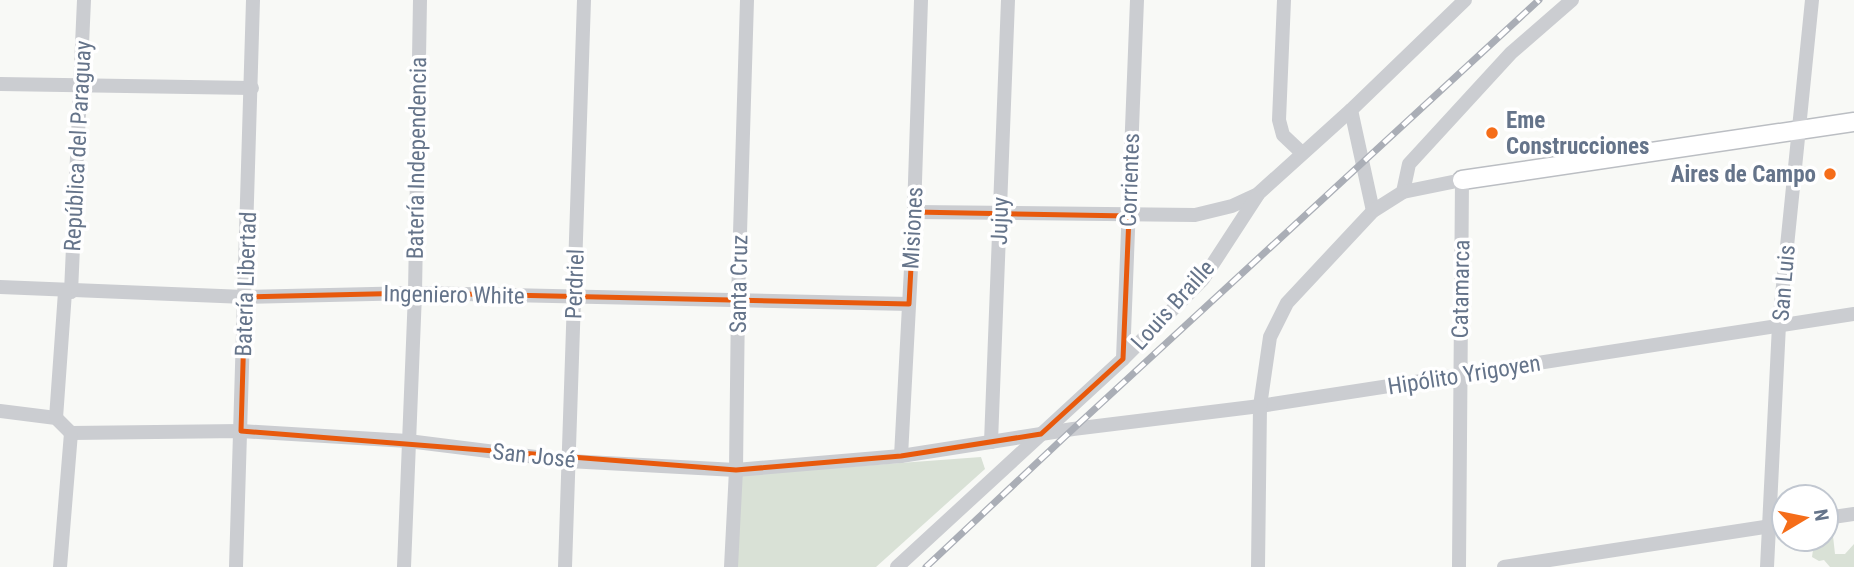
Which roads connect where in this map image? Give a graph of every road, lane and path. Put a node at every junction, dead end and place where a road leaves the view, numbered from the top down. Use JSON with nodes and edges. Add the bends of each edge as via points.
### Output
{"nodes":[{"id":1,"x":85,"y":0,"type":"edge"},
{"id":2,"x":253,"y":0,"type":"edge"},
{"id":3,"x":420,"y":0,"type":"edge"},
{"id":4,"x":584,"y":0,"type":"edge"},
{"id":5,"x":747,"y":0,"type":"edge"},
{"id":6,"x":921,"y":0,"type":"edge"},
{"id":7,"x":1008,"y":0,"type":"edge"},
{"id":8,"x":1137,"y":0,"type":"edge"},
{"id":9,"x":1284,"y":0,"type":"edge"},
{"id":10,"x":1465,"y":0,"type":"edge"},
{"id":11,"x":1572,"y":0,"type":"edge"},
{"id":12,"x":1812,"y":0,"type":"edge"},
{"id":13,"x":0,"y":84,"type":"edge"},
{"id":14,"x":82,"y":86,"type":"junction"},
{"id":15,"x":252,"y":88,"type":"junction"},
{"id":16,"x":1351,"y":110,"type":"junction"},
{"id":17,"x":1854,"y":122,"type":"edge"},
{"id":18,"x":1798,"y":130,"type":"junction"},
{"id":19,"x":1302,"y":153,"type":"junction"},
{"id":20,"x":1462,"y":180,"type":"junction"},
{"id":21,"x":1403,"y":192,"type":"junction"},
{"id":22,"x":1259,"y":193,"type":"junction"},
{"id":23,"x":1373,"y":211,"type":"junction"},
{"id":24,"x":914,"y":212,"type":"junction"},
{"id":25,"x":1000,"y":212,"type":"junction"},
{"id":26,"x":1129,"y":216,"type":"junction"},
{"id":27,"x":0,"y":288,"type":"edge"},
{"id":28,"x":68,"y":292,"type":"junction"},
{"id":29,"x":415,"y":293,"type":"junction"},
{"id":30,"x":575,"y":296,"type":"junction"},
{"id":31,"x":245,"y":297,"type":"junction"},
{"id":32,"x":738,"y":300,"type":"junction"},
{"id":33,"x":909,"y":304,"type":"junction"},
{"id":34,"x":1854,"y":314,"type":"edge"},
{"id":35,"x":1779,"y":325,"type":"junction"},
{"id":36,"x":1123,"y":359,"type":"junction"},
{"id":37,"x":1461,"y":375,"type":"junction"},
{"id":38,"x":1260,"y":407,"type":"junction"},
{"id":39,"x":0,"y":411,"type":"edge"},
{"id":40,"x":56,"y":418,"type":"junction"},
{"id":41,"x":1073,"y":429,"type":"joint"},
{"id":42,"x":241,"y":431,"type":"junction"},
{"id":43,"x":71,"y":433,"type":"junction"},
{"id":44,"x":1041,"y":434,"type":"junction"},
{"id":45,"x":408,"y":441,"type":"junction"},
{"id":46,"x":991,"y":442,"type":"junction"},
{"id":47,"x":901,"y":456,"type":"junction"},
{"id":48,"x":568,"y":461,"type":"junction"},
{"id":49,"x":736,"y":470,"type":"junction"},
{"id":50,"x":1777,"y":483,"type":"edge"},
{"id":51,"x":1770,"y":527,"type":"edge"},
{"id":52,"x":60,"y":567,"type":"edge"},
{"id":53,"x":236,"y":567,"type":"edge"},
{"id":54,"x":404,"y":567,"type":"edge"},
{"id":55,"x":565,"y":567,"type":"edge"},
{"id":56,"x":731,"y":567,"type":"edge"},
{"id":57,"x":897,"y":567,"type":"edge"},
{"id":58,"x":1258,"y":567,"type":"edge"},
{"id":59,"x":1459,"y":567,"type":"edge"},
{"id":60,"x":1504,"y":567,"type":"edge"}],
"edges":[{"from":1,"to":14,"type":"street","name":"República del Paraguay"},
{"from":2,"to":15,"type":"street","name":"Batería Libertad"},
{"from":3,"to":29,"type":"street","name":"Batería Independencia"},
{"from":4,"to":30,"type":"street","name":"Perdriel"},
{"from":5,"to":32,"type":"street","name":"Santa Cruz"},
{"from":6,"to":24,"type":"street","name":"Misiones"},
{"from":7,"to":25,"type":"street","name":"Jujuy"},
{"from":8,"to":26,"type":"street","name":"Corrientes"},
{"from":9,"to":19,"type":"street","via":[[1279,120],[1283,135]]},
{"from":10,"to":16,"type":"street","name":"Louis Braille"},
{"from":11,"to":21,"type":"street","via":[[1511,53],[1409,164]]},
{"from":12,"to":18,"type":"street","name":"San Luis"},
{"from":13,"to":14,"type":"street"},
{"from":14,"to":15,"type":"street"},
{"from":14,"to":28,"type":"street","name":"República del Paraguay"},
{"from":15,"to":31,"type":"street","name":"Batería Libertad"},
{"from":16,"to":19,"type":"street","name":"Louis Braille"},
{"from":16,"to":23,"type":"street"},
{"from":17,"to":18,"type":"main road"},
{"from":18,"to":20,"type":"main road"},
{"from":18,"to":35,"type":"street","name":"San Luis"},
{"from":19,"to":22,"type":"street","name":"Louis Braille"},
{"from":20,"to":21,"type":"street"},
{"from":20,"to":37,"type":"street","name":"Catamarca"},
{"from":21,"to":23,"type":"street"},
{"from":22,"to":26,"type":"street","via":[[1232,206],[1195,215]]},
{"from":22,"to":36,"type":"street","name":"Louis Braille","via":[[1203,279]]},
{"from":23,"to":38,"type":"street","via":[[1286,303],[1270,337]]},
{"from":24,"to":25,"type":"street"},
{"from":24,"to":33,"type":"street","name":"Misiones"},
{"from":25,"to":26,"type":"street"},
{"from":25,"to":46,"type":"street","name":"Jujuy"},
{"from":26,"to":36,"type":"street","name":"Corrientes"},
{"from":27,"to":28,"type":"street","name":"Ingeniero White"},
{"from":28,"to":31,"type":"street","name":"Ingeniero White"},
{"from":28,"to":40,"type":"street","name":"República del Paraguay"},
{"from":29,"to":30,"type":"street","name":"Ingeniero White"},
{"from":29,"to":31,"type":"street","name":"Ingeniero White"},
{"from":29,"to":45,"type":"street","name":"Batería Independencia"},
{"from":30,"to":32,"type":"street","name":"Ingeniero White"},
{"from":30,"to":48,"type":"street","name":"Perdriel"},
{"from":31,"to":42,"type":"street","name":"Batería Libertad"},
{"from":32,"to":33,"type":"street","name":"Ingeniero White"},
{"from":32,"to":49,"type":"street","name":"Santa Cruz"},
{"from":33,"to":47,"type":"street","name":"Misiones"},
{"from":34,"to":35,"type":"street","name":"Hipólito Yrigoyen"},
{"from":35,"to":37,"type":"street","name":"Hipólito Yrigoyen"},
{"from":35,"to":50,"type":"street","name":"San Luis"},
{"from":36,"to":44,"type":"street","name":"Louis Braille"},
{"from":37,"to":38,"type":"street","name":"Hipólito Yrigoyen"},
{"from":37,"to":59,"type":"street","name":"Catamarca"},
{"from":38,"to":41,"type":"street","name":"Hipólito Yrigoyen"},
{"from":38,"to":58,"type":"street"},
{"from":39,"to":40,"type":"street"},
{"from":40,"to":43,"type":"street"},
{"from":41,"to":44,"type":"street","name":"San José"},
{"from":42,"to":43,"type":"street","name":"San José"},
{"from":42,"to":45,"type":"street","name":"San José"},
{"from":42,"to":53,"type":"street","name":"Batería Libertad"},
{"from":43,"to":52,"type":"street"},
{"from":44,"to":46,"type":"street","name":"San José"},
{"from":44,"to":57,"type":"street","name":"Louis Braille"},
{"from":45,"to":48,"type":"street","name":"San José"},
{"from":45,"to":54,"type":"street","name":"Batería Independencia"},
{"from":46,"to":47,"type":"street","name":"San José"},
{"from":47,"to":49,"type":"street","name":"San José"},
{"from":48,"to":49,"type":"street","name":"San José"},
{"from":48,"to":55,"type":"street","name":"Perdriel"},
{"from":49,"to":56,"type":"street","name":"Santa Cruz"},
{"from":51,"to":60,"type":"street"}]}
